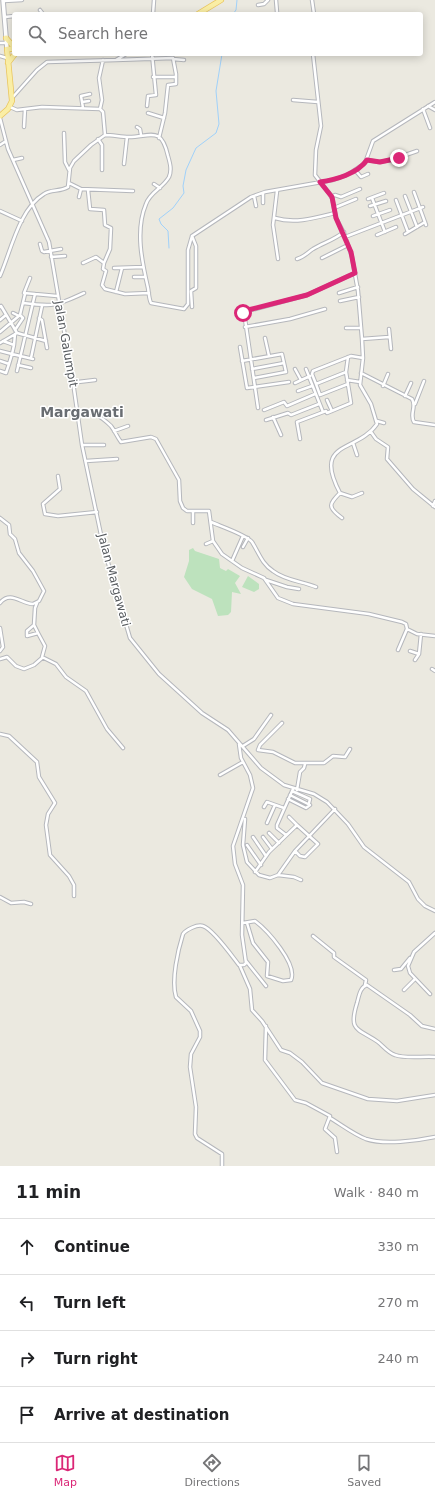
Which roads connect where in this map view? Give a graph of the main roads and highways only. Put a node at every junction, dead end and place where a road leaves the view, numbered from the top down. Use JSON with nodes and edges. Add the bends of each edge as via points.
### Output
{"nodes":[{"id":1,"x":221,"y":0,"type":"edge"},
{"id":2,"x":201,"y":12,"type":"edge"},
{"id":3,"x":7,"y":40,"type":"road end"},
{"id":4,"x":12,"y":46,"type":"edge"},
{"id":5,"x":12,"y":50,"type":"edge"},
{"id":6,"x":12,"y":54,"type":"edge"},
{"id":7,"x":12,"y":54,"type":"edge"},
{"id":8,"x":7,"y":56,"type":"junction"},
{"id":9,"x":0,"y":117,"type":"edge"}],
"edges":[{"from":1,"to":2,"type":"main road"},
{"from":3,"to":4,"type":"main road"},
{"from":5,"to":8,"type":"main road"},
{"from":6,"to":8,"type":"main road"},
{"from":7,"to":8,"type":"main road"},
{"from":8,"to":9,"type":"main road","via":[[12,98],[10,107]]}]}
